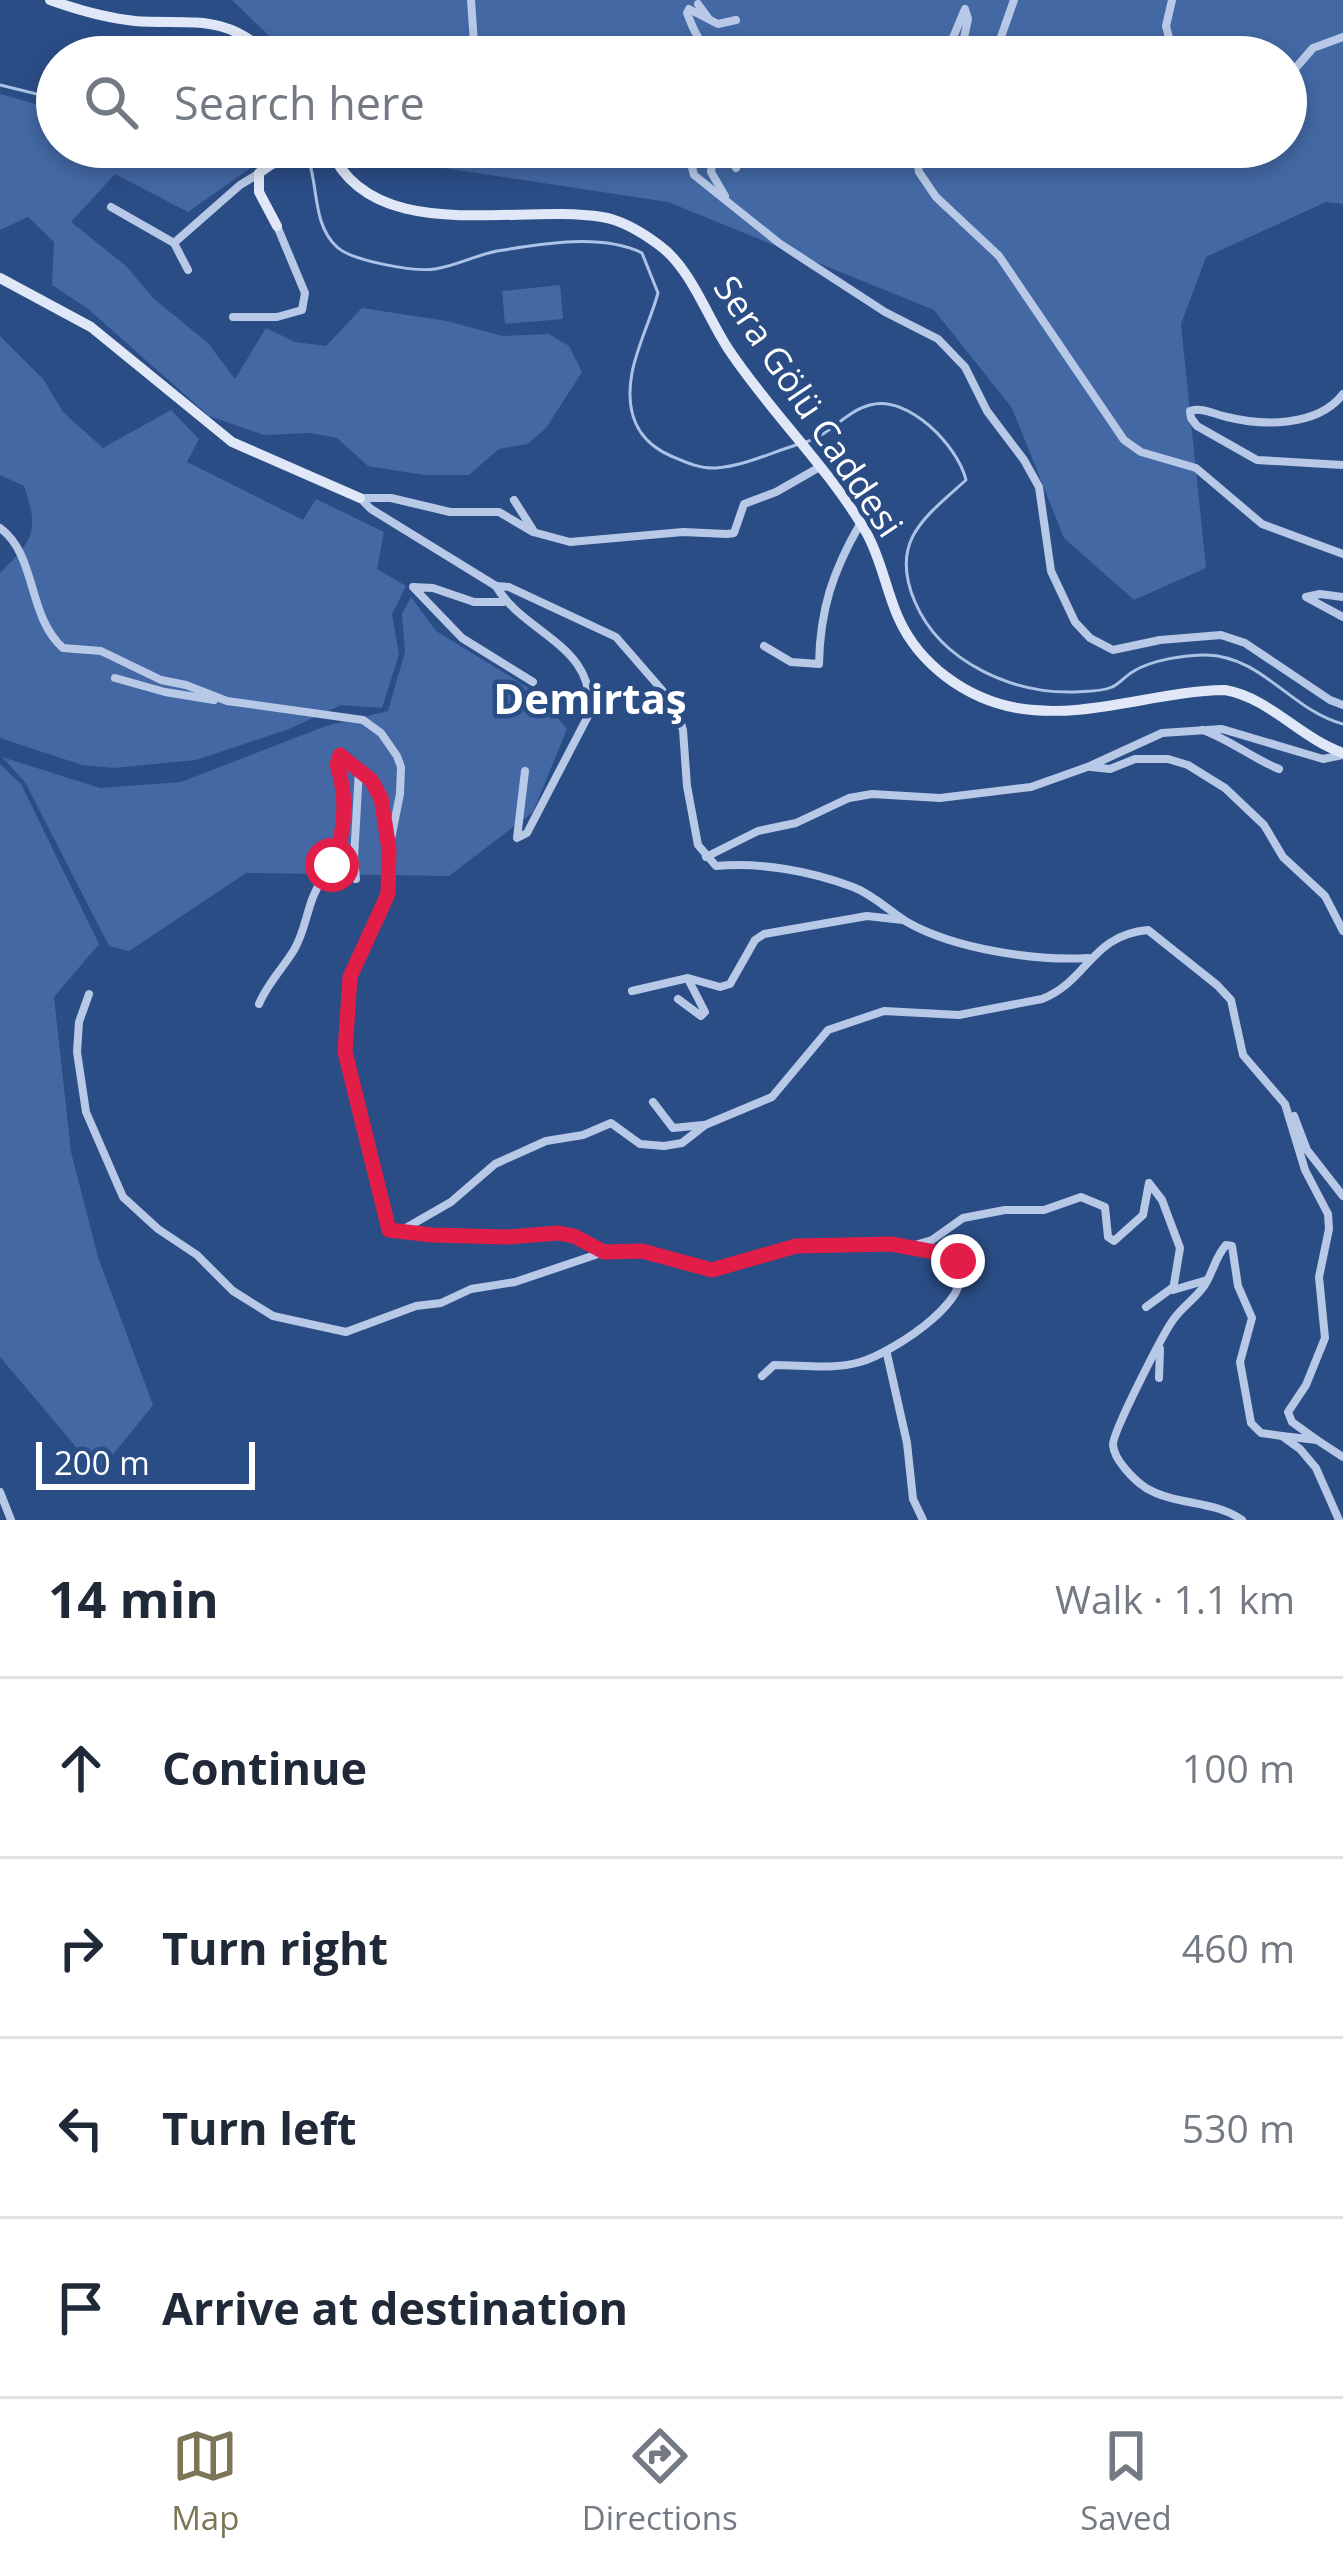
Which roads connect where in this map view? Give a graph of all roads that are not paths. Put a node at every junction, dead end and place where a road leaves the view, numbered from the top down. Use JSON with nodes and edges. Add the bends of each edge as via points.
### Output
{"nodes":[{"id":1,"x":50,"y":0,"type":"edge"},
{"id":2,"x":471,"y":0,"type":"edge"},
{"id":3,"x":1014,"y":0,"type":"edge"},
{"id":4,"x":1172,"y":0,"type":"edge"},
{"id":5,"x":698,"y":4,"type":"dead end"},
{"id":6,"x":962,"y":4,"type":"edge"},
{"id":7,"x":710,"y":20,"type":"junction"},
{"id":8,"x":736,"y":20,"type":"dead end"},
{"id":9,"x":243,"y":36,"type":"edge"},
{"id":10,"x":474,"y":36,"type":"edge"},
{"id":11,"x":697,"y":36,"type":"edge"},
{"id":12,"x":953,"y":36,"type":"edge"},
{"id":13,"x":964,"y":36,"type":"edge"},
{"id":14,"x":1001,"y":36,"type":"edge"},
{"id":15,"x":1169,"y":36,"type":"edge"},
{"id":16,"x":1343,"y":37,"type":"edge"},
{"id":17,"x":1307,"y":55,"type":"edge"},
{"id":18,"x":270,"y":168,"type":"edge"},
{"id":19,"x":338,"y":168,"type":"edge"},
{"id":20,"x":692,"y":168,"type":"edge"},
{"id":21,"x":711,"y":168,"type":"edge"},
{"id":22,"x":919,"y":168,"type":"edge"},
{"id":23,"x":260,"y":173,"type":"junction"},
{"id":24,"x":729,"y":203,"type":"junction"},
{"id":25,"x":111,"y":207,"type":"dead end"},
{"id":26,"x":277,"y":226,"type":"joint"},
{"id":27,"x":174,"y":243,"type":"junction"},
{"id":28,"x":188,"y":270,"type":"dead end"},
{"id":29,"x":0,"y":278,"type":"edge"},
{"id":30,"x":233,"y":317,"type":"dead end"},
{"id":31,"x":1343,"y":394,"type":"edge"},
{"id":32,"x":1343,"y":465,"type":"edge"},
{"id":33,"x":818,"y":467,"type":"junction"},
{"id":34,"x":360,"y":498,"type":"junction"},
{"id":35,"x":514,"y":500,"type":"dead end"},
{"id":36,"x":860,"y":524,"type":"junction"},
{"id":37,"x":0,"y":528,"type":"edge"},
{"id":38,"x":533,"y":532,"type":"junction"},
{"id":39,"x":1343,"y":554,"type":"edge"},
{"id":40,"x":496,"y":586,"type":"junction"},
{"id":41,"x":1343,"y":597,"type":"edge"},
{"id":42,"x":505,"y":602,"type":"junction"},
{"id":43,"x":1343,"y":617,"type":"edge"},
{"id":44,"x":764,"y":646,"type":"dead end"},
{"id":45,"x":115,"y":678,"type":"dead end"},
{"id":46,"x":533,"y":682,"type":"dead end"},
{"id":47,"x":227,"y":701,"type":"junction"},
{"id":48,"x":1343,"y":705,"type":"edge"},
{"id":49,"x":1196,"y":728,"type":"junction"},
{"id":50,"x":1343,"y":754,"type":"edge"},
{"id":51,"x":1090,"y":766,"type":"junction"},
{"id":52,"x":359,"y":769,"type":"junction"},
{"id":53,"x":1279,"y":769,"type":"dead end"},
{"id":54,"x":525,"y":770,"type":"dead end"},
{"id":55,"x":389,"y":849,"type":"junction"},
{"id":56,"x":705,"y":857,"type":"junction"},
{"id":57,"x":356,"y":879,"type":"dead end"},
{"id":58,"x":903,"y":920,"type":"junction"},
{"id":59,"x":1343,"y":931,"type":"edge"},
{"id":60,"x":1088,"y":958,"type":"junction"},
{"id":61,"x":688,"y":978,"type":"junction"},
{"id":62,"x":632,"y":992,"type":"dead end"},
{"id":63,"x":89,"y":994,"type":"dead end"},
{"id":64,"x":678,"y":999,"type":"dead end"},
{"id":65,"x":259,"y":1004,"type":"dead end"},
{"id":66,"x":1276,"y":1091,"type":"junction"},
{"id":67,"x":653,"y":1102,"type":"dead end"},
{"id":68,"x":705,"y":1125,"type":"junction"},
{"id":69,"x":1343,"y":1196,"type":"edge"},
{"id":70,"x":398,"y":1232,"type":"junction"},
{"id":71,"x":908,"y":1247,"type":"junction"},
{"id":72,"x":604,"y":1252,"type":"junction"},
{"id":73,"x":1207,"y":1280,"type":"junction"},
{"id":74,"x":1172,"y":1288,"type":"junction"},
{"id":75,"x":1146,"y":1307,"type":"dead end"},
{"id":76,"x":1161,"y":1341,"type":"junction"},
{"id":77,"x":887,"y":1354,"type":"junction"},
{"id":78,"x":762,"y":1376,"type":"dead end"},
{"id":79,"x":1159,"y":1378,"type":"dead end"},
{"id":80,"x":1282,"y":1436,"type":"junction"},
{"id":81,"x":1317,"y":1440,"type":"junction"},
{"id":82,"x":1343,"y":1457,"type":"edge"},
{"id":83,"x":0,"y":1492,"type":"edge"},
{"id":84,"x":11,"y":1520,"type":"edge"},
{"id":85,"x":923,"y":1520,"type":"edge"},
{"id":86,"x":1242,"y":1520,"type":"edge"},
{"id":87,"x":1339,"y":1520,"type":"edge"}],
"edges":[{"from":1,"to":9,"type":"main road","via":[[135,21],[215,23]]},
{"from":2,"to":10,"type":"street"},
{"from":3,"to":14,"type":"street"},
{"from":4,"to":15,"type":"street"},
{"from":5,"to":7,"type":"street"},
{"from":6,"to":12,"type":"street"},
{"from":6,"to":13,"type":"street"},
{"from":7,"to":8,"type":"street"},
{"from":7,"to":11,"type":"street","via":[[688,10]]},
{"from":16,"to":17,"type":"street"},
{"from":18,"to":23,"type":"main road"},
{"from":19,"to":33,"type":"main road","name":"Sera Gölü Caddesi","via":[[362,192],[394,206],[605,217],[663,247]]},
{"from":20,"to":24,"type":"street"},
{"from":21,"to":24,"type":"street"},
{"from":22,"to":39,"type":"street","via":[[936,197],[999,256],[1124,440],[1196,468],[1262,524]]},
{"from":23,"to":26,"type":"main road","via":[[259,192]]},
{"from":23,"to":27,"type":"street"},
{"from":24,"to":48,"type":"street","via":[[840,284],[938,339],[965,368],[1039,487],[1051,571],[1090,638],[1113,650],[1221,635]]},
{"from":25,"to":27,"type":"street"},
{"from":26,"to":30,"type":"street","via":[[304,305],[277,317]]},
{"from":27,"to":28,"type":"street"},
{"from":29,"to":34,"type":"main road","via":[[92,327],[232,442]]},
{"from":31,"to":32,"type":"street","via":[[1327,411],[1280,422],[1190,411],[1197,425],[1257,460]]},
{"from":33,"to":36,"type":"main road","name":"Sera Gölü Caddesi"},
{"from":33,"to":38,"type":"street","via":[[744,504],[734,533],[570,542]]},
{"from":34,"to":38,"type":"street","via":[[500,512]]},
{"from":34,"to":40,"type":"street"},
{"from":35,"to":38,"type":"street"},
{"from":36,"to":44,"type":"street","via":[[834,569],[819,664],[791,662]]},
{"from":36,"to":50,"type":"main road","name":"Sera Gölü Caddesi","via":[[911,640],[966,691],[1044,711],[1225,690],[1248,695]]},
{"from":37,"to":47,"type":"street","via":[[13,538],[40,615],[63,648],[101,651]]},
{"from":40,"to":42,"type":"street"},
{"from":40,"to":56,"type":"street","via":[[616,638],[675,705]]},
{"from":41,"to":43,"type":"street","via":[[1306,597]]},
{"from":42,"to":46,"type":"street","via":[[413,587],[462,638]]},
{"from":42,"to":54,"type":"street","via":[[574,657],[591,700],[561,773],[518,838]]},
{"from":45,"to":47,"type":"street"},
{"from":47,"to":55,"type":"street","via":[[363,720],[381,733],[401,767]]},
{"from":49,"to":50,"type":"street","via":[[1243,732],[1323,759]]},
{"from":49,"to":51,"type":"street","via":[[1162,733]]},
{"from":49,"to":53,"type":"street"},
{"from":51,"to":56,"type":"street","via":[[1031,787],[963,796],[850,797]]},
{"from":51,"to":59,"type":"street","via":[[1168,759],[1225,788],[1325,896]]},
{"from":52,"to":55,"type":"street","via":[[381,798]]},
{"from":52,"to":57,"type":"street"},
{"from":52,"to":65,"type":"street","via":[[340,755],[340,845],[298,943]]},
{"from":55,"to":70,"type":"street","via":[[388,894],[350,977],[345,1052],[389,1230]]},
{"from":56,"to":58,"type":"street","via":[[716,866],[752,862],[852,887]]},
{"from":58,"to":60,"type":"street","via":[[1031,957]]},
{"from":58,"to":61,"type":"street","via":[[866,916],[764,934],[730,983]]},
{"from":60,"to":66,"type":"street","via":[[1123,932],[1158,936],[1231,1000],[1243,1055]]},
{"from":60,"to":68,"type":"street","via":[[1042,999],[959,1015],[884,1011],[828,1030],[772,1097]]},
{"from":61,"to":62,"type":"street"},
{"from":61,"to":64,"type":"street","via":[[705,1012]]},
{"from":63,"to":72,"type":"street","via":[[77,1052],[86,1112],[123,1197],[273,1316],[346,1332]]},
{"from":66,"to":69,"type":"street"},
{"from":66,"to":81,"type":"street","via":[[1329,1222],[1318,1277],[1324,1338],[1288,1412]]},
{"from":67,"to":68,"type":"street","via":[[673,1128]]},
{"from":68,"to":70,"type":"street","via":[[664,1146],[640,1144],[611,1123],[546,1142],[495,1164]]},
{"from":70,"to":72,"type":"street","via":[[558,1233]]},
{"from":71,"to":72,"type":"street","via":[[796,1246],[712,1270],[642,1251]]},
{"from":71,"to":74,"type":"street","via":[[963,1218],[1044,1210],[1081,1197],[1105,1207],[1114,1241],[1143,1215],[1149,1183],[1180,1248]]},
{"from":71,"to":77,"type":"street","via":[[951,1255],[961,1275],[945,1309]]},
{"from":73,"to":74,"type":"street"},
{"from":73,"to":76,"type":"street"},
{"from":73,"to":80,"type":"street","via":[[1222,1248],[1232,1246],[1252,1318],[1240,1362],[1251,1423]]},
{"from":74,"to":75,"type":"street"},
{"from":76,"to":79,"type":"street"},
{"from":76,"to":86,"type":"street","via":[[1115,1430],[1119,1461],[1144,1487]]},
{"from":77,"to":78,"type":"street","via":[[843,1366],[774,1365]]},
{"from":77,"to":85,"type":"street"},
{"from":80,"to":81,"type":"street"},
{"from":80,"to":87,"type":"street","via":[[1316,1468]]},
{"from":81,"to":82,"type":"street"},
{"from":83,"to":84,"type":"street"}]}
